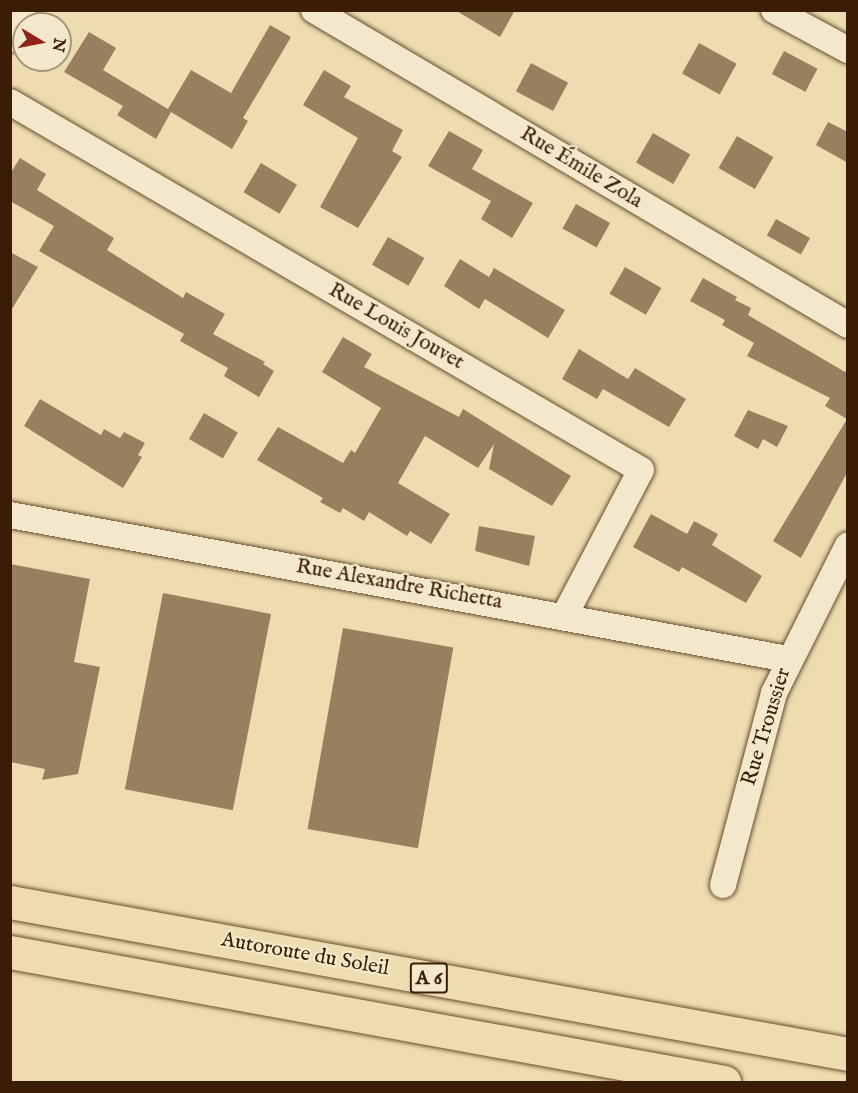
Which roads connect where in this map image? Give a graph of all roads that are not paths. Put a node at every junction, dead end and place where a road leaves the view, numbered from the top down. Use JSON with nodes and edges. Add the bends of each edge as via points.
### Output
{"nodes":[{"id":1,"x":23,"y":10,"type":"edge"},
{"id":2,"x":314,"y":10,"type":"edge"},
{"id":3,"x":774,"y":10,"type":"edge"},
{"id":4,"x":10,"y":39,"type":"edge"},
{"id":5,"x":848,"y":50,"type":"edge"},
{"id":6,"x":10,"y":102,"type":"edge"},
{"id":7,"x":848,"y":325,"type":"edge"},
{"id":8,"x":10,"y":514,"type":"edge"},
{"id":9,"x":848,"y":545,"type":"edge"},
{"id":10,"x":565,"y":615,"type":"junction"},
{"id":11,"x":788,"y":659,"type":"junction"},
{"id":12,"x":723,"y":885,"type":"dead end"},
{"id":13,"x":10,"y":902,"type":"edge"},
{"id":14,"x":10,"y":952,"type":"edge"},
{"id":15,"x":848,"y":1054,"type":"edge"},
{"id":16,"x":724,"y":1083,"type":"edge"}],
"edges":[{"from":1,"to":4,"type":"street"},
{"from":2,"to":7,"type":"street","name":"Rue Émile Zola"},
{"from":3,"to":5,"type":"street"},
{"from":6,"to":10,"type":"street","name":"Rue Louis Jouvet","via":[[641,470]]},
{"from":8,"to":10,"type":"street","name":"Rue Alexandre Richetta"},
{"from":9,"to":11,"type":"street","name":"Rue Troussier"},
{"from":10,"to":11,"type":"street","name":"Rue Alexandre Richetta"},
{"from":11,"to":12,"type":"street","name":"Rue Troussier","via":[[769,712]]},
{"from":13,"to":15,"type":"highway","name":"Autoroute du Soleil","number":"A 6"},
{"from":14,"to":16,"type":"highway","number":"A 6"}]}
